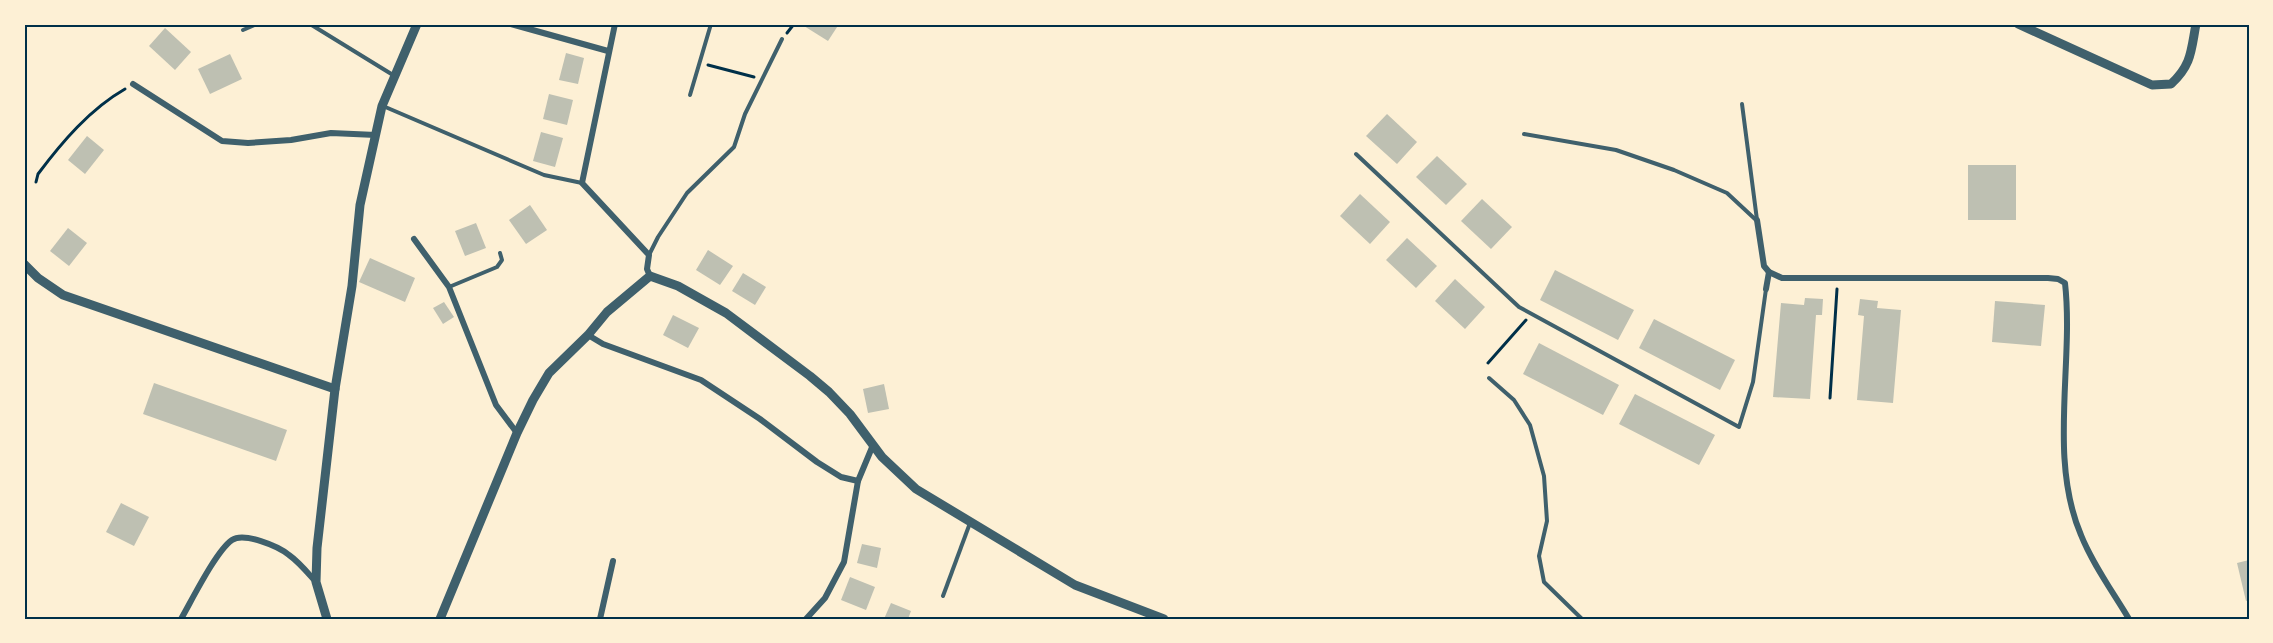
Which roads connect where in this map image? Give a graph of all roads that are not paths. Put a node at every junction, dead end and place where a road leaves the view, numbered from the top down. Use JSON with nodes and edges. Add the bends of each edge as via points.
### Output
{"nodes":[{"id":1,"x":257,"y":24,"type":"edge"},
{"id":2,"x":310,"y":24,"type":"edge"},
{"id":3,"x":417,"y":24,"type":"edge"},
{"id":4,"x":511,"y":24,"type":"edge"},
{"id":5,"x":615,"y":24,"type":"edge"},
{"id":6,"x":711,"y":24,"type":"edge"},
{"id":7,"x":2018,"y":24,"type":"edge"},
{"id":8,"x":2196,"y":24,"type":"edge"},
{"id":9,"x":243,"y":30,"type":"dead end"},
{"id":10,"x":782,"y":39,"type":"dead end"},
{"id":11,"x":608,"y":51,"type":"junction"},
{"id":12,"x":394,"y":76,"type":"junction"},
{"id":13,"x":133,"y":84,"type":"road end"},
{"id":14,"x":690,"y":95,"type":"dead end"},
{"id":15,"x":1742,"y":104,"type":"dead end"},
{"id":16,"x":382,"y":106,"type":"junction"},
{"id":17,"x":1524,"y":134,"type":"dead end"},
{"id":18,"x":376,"y":135,"type":"junction"},
{"id":19,"x":1356,"y":154,"type":"dead end"},
{"id":20,"x":582,"y":183,"type":"junction"},
{"id":21,"x":1757,"y":220,"type":"junction"},
{"id":22,"x":414,"y":239,"type":"dead end"},
{"id":23,"x":500,"y":253,"type":"dead end"},
{"id":24,"x":649,"y":255,"type":"junction"},
{"id":25,"x":24,"y":264,"type":"edge"},
{"id":26,"x":1769,"y":272,"type":"junction"},
{"id":27,"x":650,"y":276,"type":"junction"},
{"id":28,"x":449,"y":287,"type":"junction"},
{"id":29,"x":1766,"y":289,"type":"joint"},
{"id":30,"x":588,"y":335,"type":"junction"},
{"id":31,"x":1489,"y":378,"type":"dead end"},
{"id":32,"x":335,"y":389,"type":"junction"},
{"id":33,"x":517,"y":433,"type":"junction"},
{"id":34,"x":873,"y":445,"type":"junction"},
{"id":35,"x":858,"y":481,"type":"junction"},
{"id":36,"x":970,"y":523,"type":"junction"},
{"id":37,"x":613,"y":561,"type":"dead end"},
{"id":38,"x":316,"y":582,"type":"junction"},
{"id":39,"x":943,"y":596,"type":"dead end"},
{"id":40,"x":181,"y":619,"type":"edge"},
{"id":41,"x":327,"y":619,"type":"edge"},
{"id":42,"x":440,"y":619,"type":"edge"},
{"id":43,"x":600,"y":619,"type":"edge"},
{"id":44,"x":806,"y":619,"type":"edge"},
{"id":45,"x":1164,"y":619,"type":"edge"},
{"id":46,"x":1582,"y":619,"type":"edge"},
{"id":47,"x":2129,"y":619,"type":"edge"}],
"edges":[{"from":1,"to":9,"type":"lane"},
{"from":2,"to":12,"type":"lane"},
{"from":3,"to":12,"type":"street"},
{"from":4,"to":11,"type":"street"},
{"from":5,"to":11,"type":"street"},
{"from":6,"to":14,"type":"lane"},
{"from":7,"to":8,"type":"street","via":[[2152,85],[2171,84],[2183,73]]},
{"from":10,"to":24,"type":"lane","via":[[745,114],[734,147],[687,193]]},
{"from":11,"to":20,"type":"street"},
{"from":12,"to":16,"type":"street"},
{"from":13,"to":18,"type":"street","via":[[222,141],[291,140],[331,133]]},
{"from":15,"to":21,"type":"lane"},
{"from":16,"to":18,"type":"street"},
{"from":16,"to":20,"type":"lane","via":[[544,175]]},
{"from":17,"to":21,"type":"lane","via":[[1616,150],[1674,170],[1726,193]]},
{"from":18,"to":32,"type":"street","via":[[360,206]]},
{"from":19,"to":29,"type":"lane","via":[[1519,308],[1739,428],[1754,382]]},
{"from":20,"to":24,"type":"street"},
{"from":21,"to":26,"type":"street","via":[[1762,260]]},
{"from":22,"to":28,"type":"street"},
{"from":23,"to":28,"type":"lane","via":[[502,260],[497,267]]},
{"from":24,"to":27,"type":"street"},
{"from":25,"to":32,"type":"street","via":[[63,296]]},
{"from":26,"to":29,"type":"street"},
{"from":26,"to":47,"type":"street","via":[[1782,278],[2048,278],[2065,283],[2064,437],[2071,501],[2085,543]]},
{"from":27,"to":30,"type":"street","via":[[607,312]]},
{"from":27,"to":34,"type":"street","via":[[678,286],[726,313],[775,349],[829,392]]},
{"from":28,"to":33,"type":"street","via":[[496,405]]},
{"from":30,"to":33,"type":"street","via":[[549,373]]},
{"from":30,"to":35,"type":"street","via":[[700,380],[817,462],[841,477]]},
{"from":31,"to":46,"type":"lane","via":[[1514,400],[1530,425],[1542,466],[1547,521],[1539,556],[1544,582]]},
{"from":32,"to":38,"type":"street"},
{"from":33,"to":42,"type":"street"},
{"from":34,"to":35,"type":"street"},
{"from":34,"to":36,"type":"street","via":[[916,489]]},
{"from":35,"to":44,"type":"street","via":[[843,562],[825,598]]},
{"from":36,"to":39,"type":"lane"},
{"from":36,"to":45,"type":"street","via":[[1087,591]]},
{"from":37,"to":43,"type":"street"},
{"from":38,"to":40,"type":"street","via":[[288,554],[257,540],[234,539],[223,548]]},
{"from":38,"to":41,"type":"street"}]}
